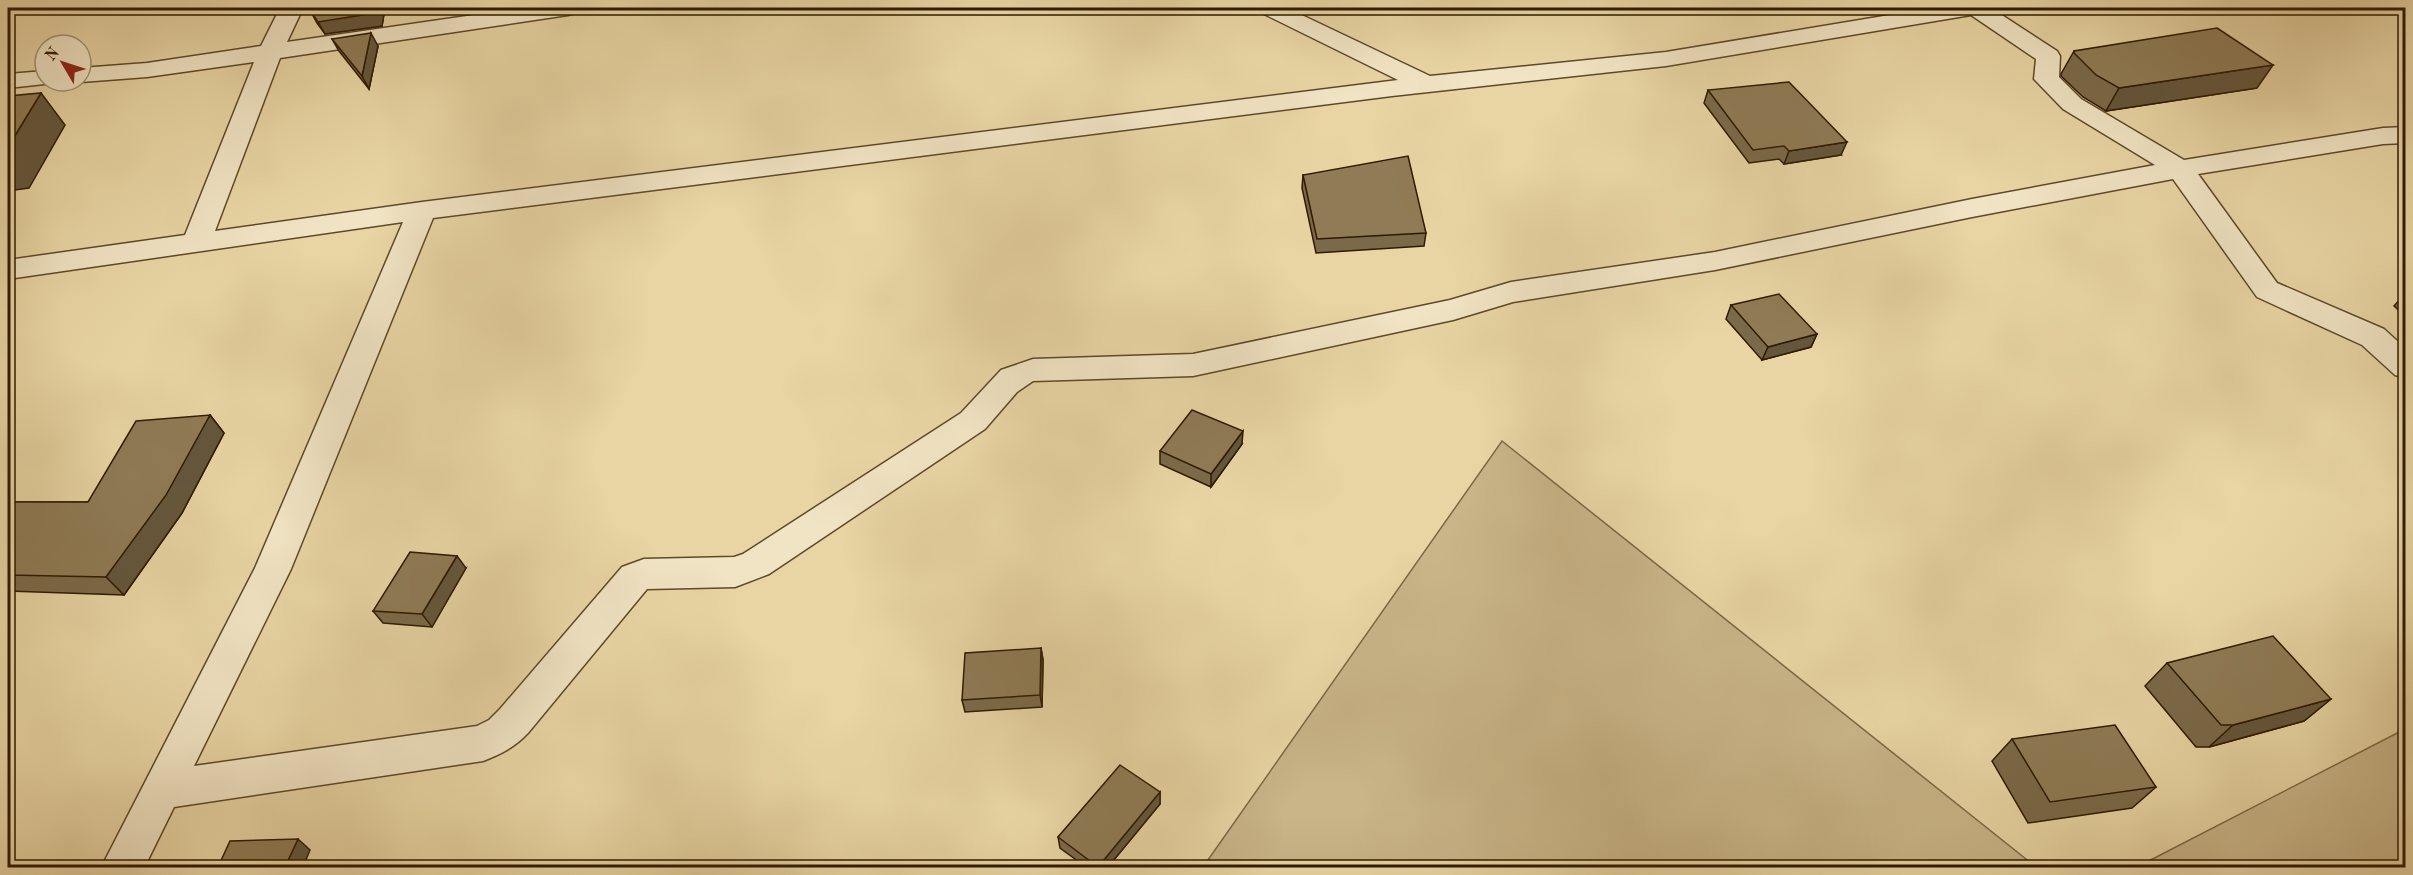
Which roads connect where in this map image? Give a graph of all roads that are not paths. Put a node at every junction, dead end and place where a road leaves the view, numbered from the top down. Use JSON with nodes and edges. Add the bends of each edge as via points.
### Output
{"nodes":[{"id":1,"x":291,"y":8,"type":"edge"},
{"id":2,"x":567,"y":8,"type":"edge"},
{"id":3,"x":1270,"y":8,"type":"edge"},
{"id":4,"x":1971,"y":8,"type":"edge"},
{"id":5,"x":1976,"y":8,"type":"edge"},
{"id":6,"x":270,"y":52,"type":"junction"},
{"id":7,"x":93,"y":74,"type":"edge"},
{"id":8,"x":33,"y":79,"type":"edge"},
{"id":9,"x":8,"y":81,"type":"edge"},
{"id":10,"x":1428,"y":85,"type":"junction"},
{"id":11,"x":2406,"y":135,"type":"edge"},
{"id":12,"x":2180,"y":169,"type":"junction"},
{"id":13,"x":422,"y":211,"type":"junction"},
{"id":14,"x":197,"y":241,"type":"junction"},
{"id":15,"x":8,"y":269,"type":"edge"},
{"id":16,"x":2406,"y":367,"type":"edge"},
{"id":17,"x":161,"y":790,"type":"junction"},
{"id":18,"x":122,"y":867,"type":"edge"}],
"edges":[{"from":1,"to":6,"type":"street"},
{"from":2,"to":6,"type":"street"},
{"from":3,"to":10,"type":"street"},
{"from":4,"to":10,"type":"street","via":[[1666,59]]},
{"from":5,"to":12,"type":"street","via":[[2048,56],[2046,79],[2072,104]]},
{"from":6,"to":7,"type":"street"},
{"from":6,"to":14,"type":"street"},
{"from":8,"to":9,"type":"street"},
{"from":10,"to":13,"type":"street"},
{"from":11,"to":12,"type":"street"},
{"from":12,"to":16,"type":"street","via":[[2267,290],[2373,337]]},
{"from":12,"to":17,"type":"street","via":[[1715,261],[1511,292],[1453,310],[1193,365],[1020,372],[1010,378],[974,421],[756,564],[735,572],[635,577],[514,721],[483,743]]},
{"from":13,"to":14,"type":"street"},
{"from":13,"to":17,"type":"street","via":[[273,569]]},
{"from":14,"to":15,"type":"street"},
{"from":17,"to":18,"type":"street"}]}
